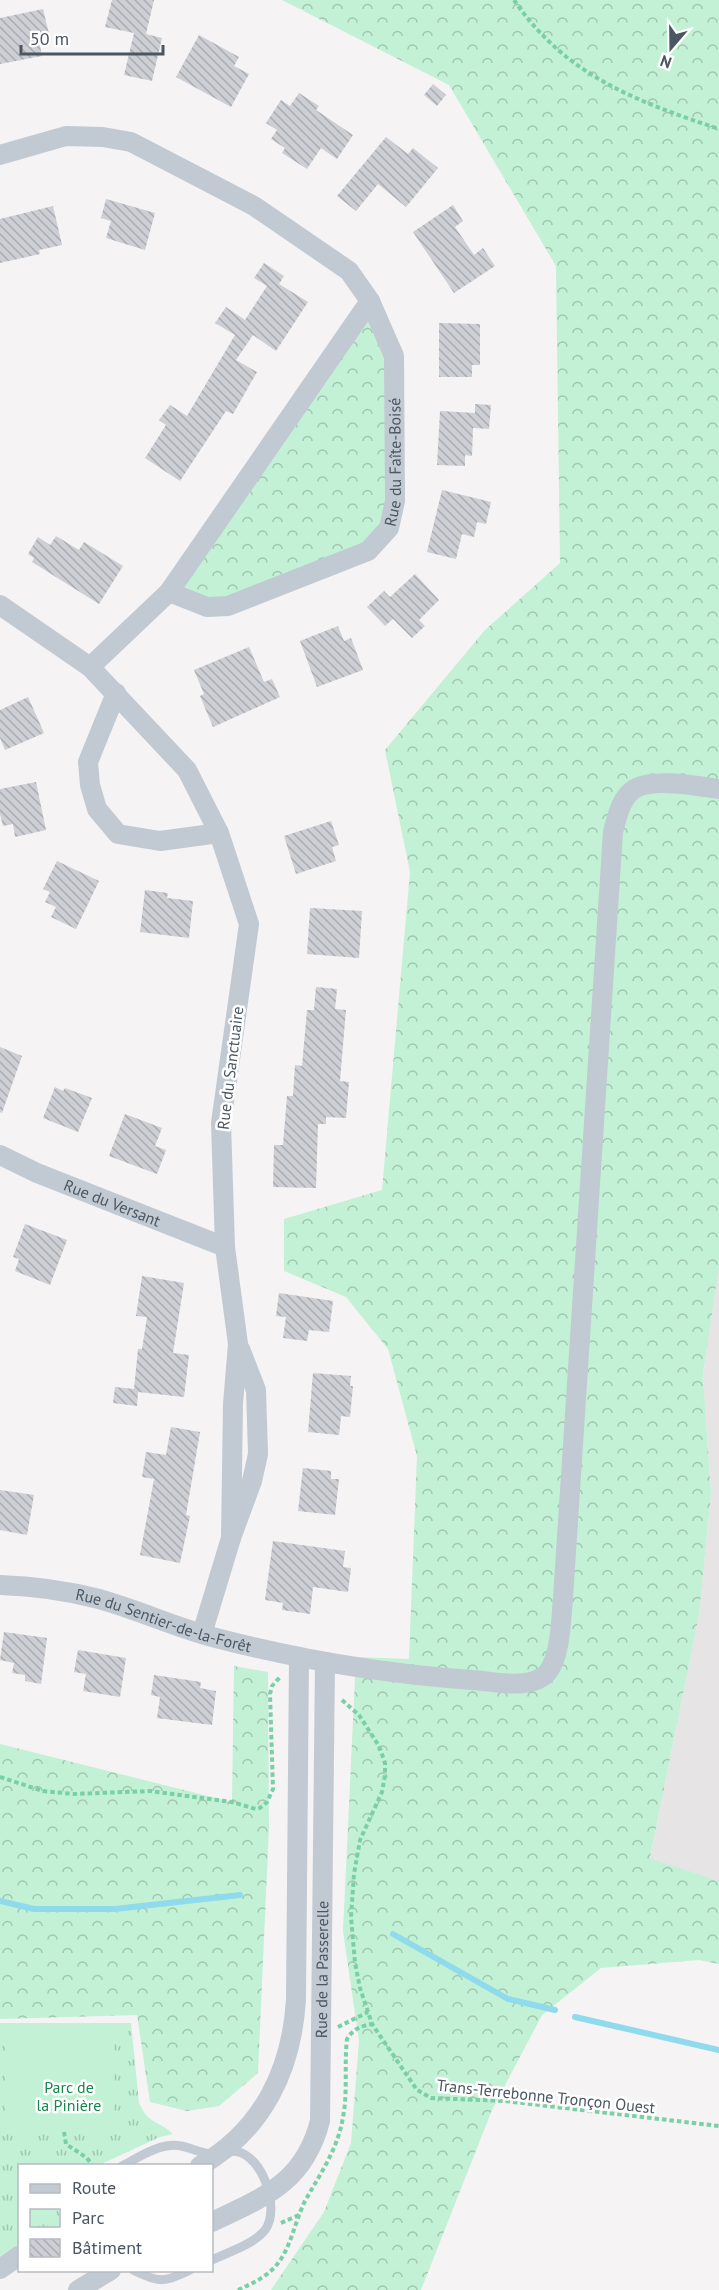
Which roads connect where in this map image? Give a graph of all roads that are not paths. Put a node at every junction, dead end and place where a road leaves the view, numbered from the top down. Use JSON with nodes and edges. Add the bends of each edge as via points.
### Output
{"nodes":[{"id":1,"x":0,"y":155,"type":"edge"},
{"id":2,"x":370,"y":301,"type":"junction"},
{"id":3,"x":169,"y":592,"type":"junction"},
{"id":4,"x":0,"y":605,"type":"edge"},
{"id":5,"x":90,"y":667,"type":"junction"},
{"id":6,"x":116,"y":693,"type":"junction"},
{"id":7,"x":719,"y":789,"type":"edge"},
{"id":8,"x":219,"y":833,"type":"junction"},
{"id":9,"x":0,"y":1155,"type":"edge"},
{"id":10,"x":225,"y":1247,"type":"junction"},
{"id":11,"x":0,"y":1586,"type":"edge"},
{"id":12,"x":202,"y":1634,"type":"junction"},
{"id":13,"x":299,"y":1657,"type":"junction"},
{"id":14,"x":325,"y":1662,"type":"junction"},
{"id":15,"x":220,"y":2154,"type":"junction"},
{"id":16,"x":126,"y":2164,"type":"edge"},
{"id":17,"x":203,"y":2164,"type":"edge"},
{"id":18,"x":268,"y":2194,"type":"junction"},
{"id":19,"x":213,"y":2222,"type":"edge"},
{"id":20,"x":18,"y":2256,"type":"edge"},
{"id":21,"x":213,"y":2259,"type":"edge"},
{"id":22,"x":0,"y":2269,"type":"edge"},
{"id":23,"x":109,"y":2272,"type":"edge"},
{"id":24,"x":135,"y":2272,"type":"edge"},
{"id":25,"x":188,"y":2272,"type":"edge"},
{"id":26,"x":78,"y":2290,"type":"edge"}],
"edges":[{"from":1,"to":2,"type":"street","name":"Rue du Faîte-Boisé","via":[[66,136],[131,142],[254,206],[349,271]]},
{"from":2,"to":3,"type":"street"},
{"from":2,"to":3,"type":"street","name":"Rue du Faîte-Boisé","via":[[394,356],[394,501],[389,528],[368,551],[228,606],[207,608]]},
{"from":3,"to":5,"type":"street"},
{"from":4,"to":5,"type":"street","name":"Rue du Sanctuaire"},
{"from":5,"to":6,"type":"street","name":"Rue du Sanctuaire"},
{"from":6,"to":8,"type":"street","name":"Rue du Sanctuaire","via":[[187,770]]},
{"from":6,"to":8,"type":"street","via":[[88,762],[97,809],[118,834],[160,841]]},
{"from":7,"to":14,"type":"street","name":"Rue du Sentier-de-la-Forêt","via":[[664,784],[635,788],[619,810],[613,832],[563,1598],[555,1657],[547,1672],[532,1682],[403,1675]]},
{"from":8,"to":10,"type":"street","name":"Rue du Sanctuaire","via":[[249,924],[221,1123]]},
{"from":9,"to":10,"type":"street","name":"Rue du Versant","via":[[48,1178]]},
{"from":10,"to":12,"type":"street","name":"Rue du Sanctuaire","via":[[238,1344],[231,1538]]},
{"from":11,"to":12,"type":"street","name":"Rue du Sentier-de-la-Forêt","via":[[99,1599]]},
{"from":12,"to":13,"type":"street","name":"Rue du Sentier-de-la-Forêt"},
{"from":13,"to":14,"type":"street","name":"Rue du Sentier-de-la-Forêt"},
{"from":13,"to":15,"type":"street","name":"Rue de la Passerelle","via":[[296,1999],[292,2039],[270,2096],[241,2136]]},
{"from":14,"to":18,"type":"street","name":"Rue de la Passerelle","via":[[321,2109],[306,2157],[291,2176]]},
{"from":15,"to":16,"type":"lane","via":[[168,2145]]},
{"from":15,"to":17,"type":"street","name":"Rue de la Passerelle"},
{"from":15,"to":18,"type":"lane","via":[[241,2152],[252,2158]]},
{"from":18,"to":19,"type":"street","name":"Rue de la Passerelle"},
{"from":18,"to":21,"type":"lane","via":[[270,2216],[264,2230]]},
{"from":20,"to":22,"type":"street"},
{"from":23,"to":26,"type":"street"},
{"from":24,"to":25,"type":"lane","via":[[151,2280],[165,2281]]}]}
